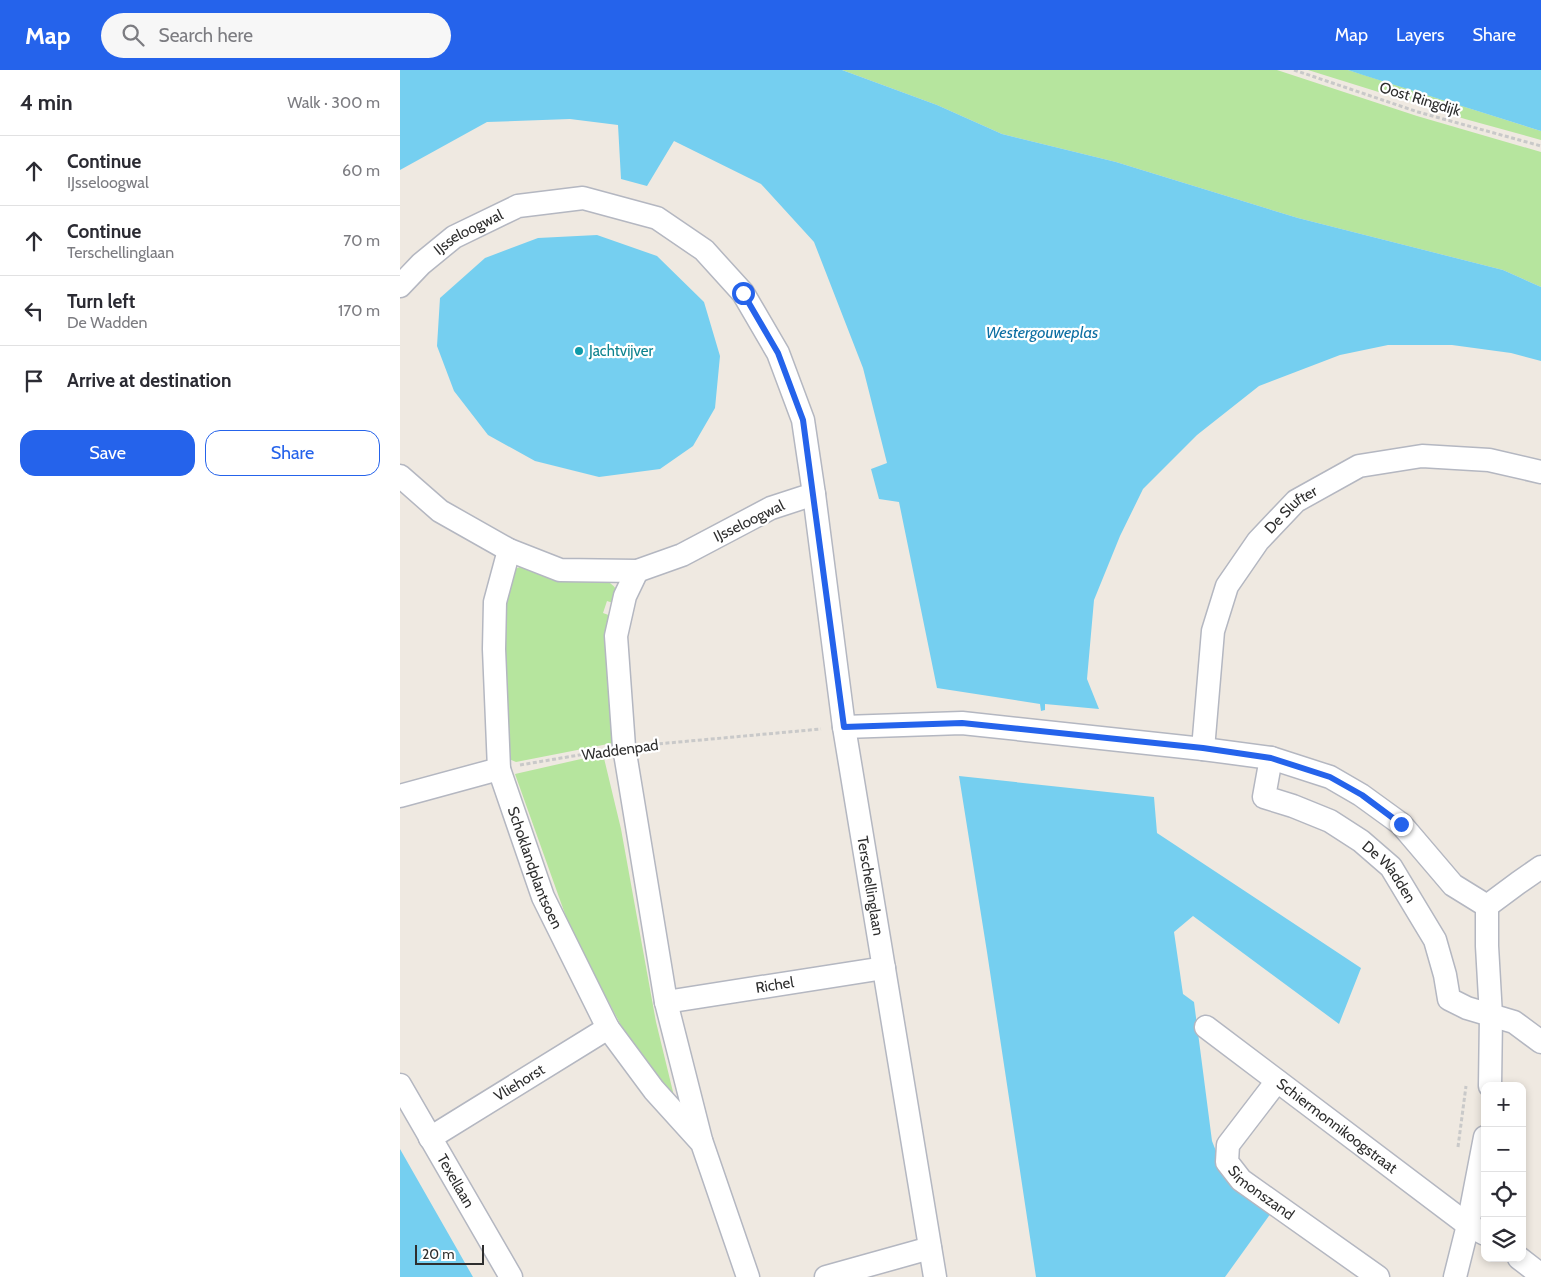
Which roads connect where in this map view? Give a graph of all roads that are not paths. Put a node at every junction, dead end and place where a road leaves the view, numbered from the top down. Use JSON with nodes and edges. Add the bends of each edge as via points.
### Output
{"nodes":[{"id":1,"x":400,"y":286,"type":"edge"},
{"id":2,"x":1541,"y":472,"type":"edge"},
{"id":3,"x":400,"y":476,"type":"edge"},
{"id":4,"x":814,"y":494,"type":"junction"},
{"id":5,"x":509,"y":550,"type":"junction"},
{"id":6,"x":638,"y":571,"type":"junction"},
{"id":7,"x":844,"y":727,"type":"junction"},
{"id":8,"x":1203,"y":748,"type":"junction"},
{"id":9,"x":1271,"y":758,"type":"junction"},
{"id":10,"x":499,"y":769,"type":"junction"},
{"id":11,"x":400,"y":796,"type":"edge"},
{"id":12,"x":1541,"y":867,"type":"edge"},
{"id":13,"x":1487,"y":906,"type":"junction"},
{"id":14,"x":884,"y":968,"type":"junction"},
{"id":15,"x":666,"y":1002,"type":"junction"},
{"id":16,"x":1491,"y":1016,"type":"junction"},
{"id":17,"x":1206,"y":1027,"type":"dead end"},
{"id":18,"x":608,"y":1028,"type":"junction"},
{"id":19,"x":1541,"y":1042,"type":"edge"},
{"id":20,"x":1277,"y":1081,"type":"junction"},
{"id":21,"x":1490,"y":1082,"type":"edge"},
{"id":22,"x":400,"y":1085,"type":"edge"},
{"id":23,"x":430,"y":1138,"type":"junction"},
{"id":24,"x":702,"y":1144,"type":"junction"},
{"id":25,"x":1482,"y":1172,"type":"edge"},
{"id":26,"x":1476,"y":1229,"type":"edge"},
{"id":27,"x":930,"y":1248,"type":"junction"},
{"id":28,"x":1524,"y":1262,"type":"edge"},
{"id":29,"x":1541,"y":1275,"type":"edge"},
{"id":30,"x":511,"y":1277,"type":"edge"},
{"id":31,"x":748,"y":1277,"type":"edge"},
{"id":32,"x":826,"y":1277,"type":"edge"},
{"id":33,"x":934,"y":1277,"type":"edge"},
{"id":34,"x":1378,"y":1277,"type":"edge"},
{"id":35,"x":1455,"y":1277,"type":"edge"}],
"edges":[{"from":1,"to":4,"type":"street","name":"IJsseloogwal","via":[[454,237],[518,206],[583,198],[657,218],[704,250],[743,293],[778,353],[803,420]]},
{"from":2,"to":8,"type":"street","name":"De Slufter","via":[[1489,460],[1422,456],[1359,466],[1296,501],[1258,541],[1226,586],[1214,631]]},
{"from":3,"to":5,"type":"street","name":"IJsseloogwal","via":[[440,512]]},
{"from":4,"to":6,"type":"street","name":"IJsseloogwal","via":[[771,508],[682,555]]},
{"from":4,"to":7,"type":"street","name":"Terschellinglaan"},
{"from":5,"to":6,"type":"street","name":"IJsseloogwal","via":[[560,570]]},
{"from":5,"to":10,"type":"street","name":"Schoklandplantsoen","via":[[495,602]]},
{"from":6,"to":15,"type":"street","name":"Schoklandplantsoen","via":[[625,596],[616,636],[624,747]]},
{"from":7,"to":8,"type":"street","via":[[962,723]]},
{"from":7,"to":14,"type":"street","name":"Terschellinglaan"},
{"from":8,"to":9,"type":"street"},
{"from":9,"to":13,"type":"street","via":[[1330,777],[1362,795],[1401,824],[1453,885]]},
{"from":9,"to":16,"type":"street","name":"De Wadden","via":[[1264,797],[1330,821],[1361,841],[1391,867],[1434,940],[1449,998]]},
{"from":10,"to":11,"type":"street"},
{"from":10,"to":18,"type":"street","name":"Schoklandplantsoen","via":[[543,897]]},
{"from":12,"to":13,"type":"street"},
{"from":13,"to":16,"type":"street"},
{"from":14,"to":15,"type":"street","name":"Richel"},
{"from":14,"to":27,"type":"street","name":"Terschellinglaan"},
{"from":15,"to":24,"type":"street","name":"Schoklandplantsoen"},
{"from":16,"to":19,"type":"street","via":[[1514,1022]]},
{"from":16,"to":21,"type":"street"},
{"from":17,"to":20,"type":"street","name":"Schiermonnikoogstraat"},
{"from":18,"to":23,"type":"street","name":"Vliehorst"},
{"from":18,"to":24,"type":"street","name":"Schoklandplantsoen","via":[[654,1090]]},
{"from":20,"to":26,"type":"street","name":"Schiermonnikoogstraat"},
{"from":20,"to":34,"type":"street","name":"Simonszand","via":[[1228,1145],[1227,1162],[1241,1180]]},
{"from":22,"to":23,"type":"street","name":"Texellaan"},
{"from":23,"to":30,"type":"street","name":"Texellaan"},
{"from":24,"to":31,"type":"street","name":"Schoklandplantsoen"},
{"from":25,"to":26,"type":"street"},
{"from":26,"to":35,"type":"street"},
{"from":27,"to":32,"type":"street"},
{"from":27,"to":33,"type":"street","name":"Terschellinglaan"},
{"from":28,"to":29,"type":"street"}]}
